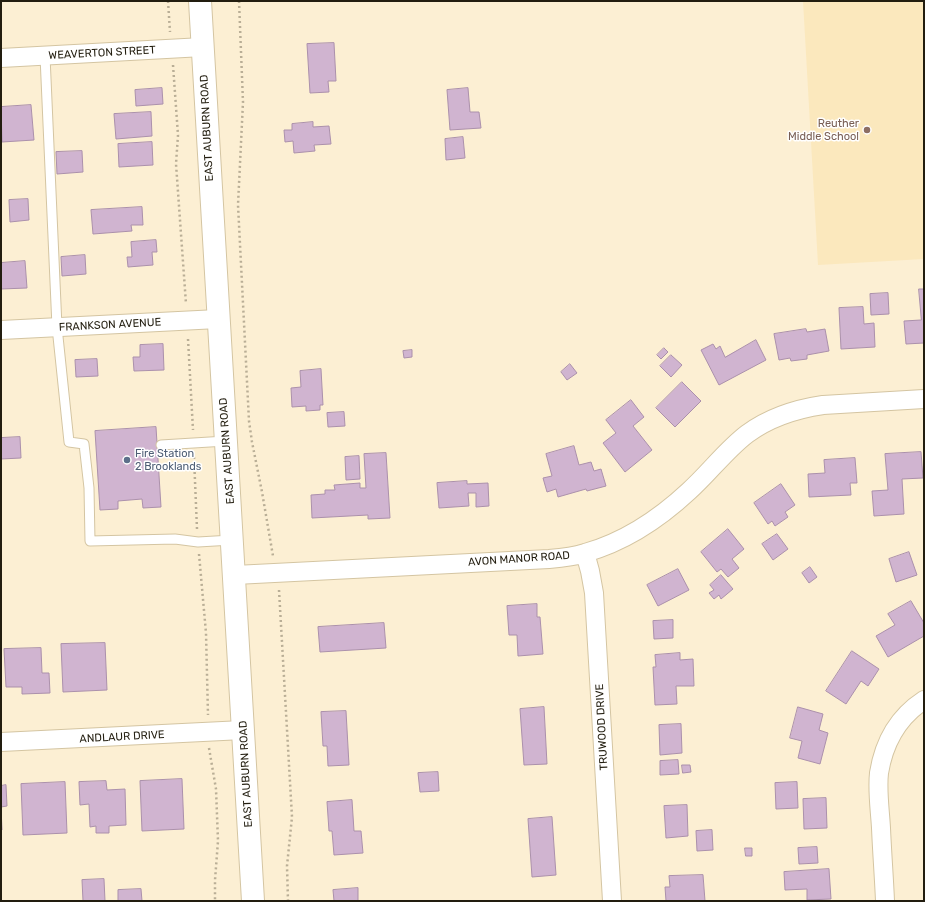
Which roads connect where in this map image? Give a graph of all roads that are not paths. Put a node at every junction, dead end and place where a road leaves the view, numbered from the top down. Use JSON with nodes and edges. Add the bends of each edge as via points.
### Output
{"nodes":[{"id":1,"x":200,"y":1,"type":"edge"},
{"id":2,"x":203,"y":47,"type":"junction"},
{"id":3,"x":45,"y":56,"type":"junction"},
{"id":4,"x":1,"y":58,"type":"edge"},
{"id":5,"x":218,"y":319,"type":"junction"},
{"id":6,"x":57,"y":327,"type":"junction"},
{"id":7,"x":1,"y":330,"type":"edge"},
{"id":8,"x":924,"y":399,"type":"edge"},
{"id":9,"x":226,"y":441,"type":"junction"},
{"id":10,"x":161,"y":445,"type":"dead end"},
{"id":11,"x":232,"y":540,"type":"junction"},
{"id":12,"x":585,"y":553,"type":"junction"},
{"id":13,"x":234,"y":575,"type":"junction"},
{"id":14,"x":924,"y":700,"type":"edge"},
{"id":15,"x":243,"y":730,"type":"junction"},
{"id":16,"x":1,"y":742,"type":"edge"},
{"id":17,"x":253,"y":901,"type":"edge"},
{"id":18,"x":612,"y":901,"type":"edge"},
{"id":19,"x":885,"y":901,"type":"edge"}],
"edges":[{"from":1,"to":2,"type":"main road","name":"EAST AUBURN ROAD"},
{"from":2,"to":3,"type":"street","name":"WEAVERTON STREET"},
{"from":2,"to":5,"type":"main road","name":"EAST AUBURN ROAD"},
{"from":3,"to":4,"type":"street","name":"WEAVERTON STREET"},
{"from":3,"to":6,"type":"lane"},
{"from":5,"to":6,"type":"street","name":"FRANKSON AVENUE"},
{"from":5,"to":9,"type":"main road","name":"EAST AUBURN ROAD"},
{"from":6,"to":7,"type":"street","name":"FRANKSON AVENUE"},
{"from":6,"to":11,"type":"lane","via":[[69,442],[84,444],[89,488],[90,541]]},
{"from":8,"to":12,"type":"street","name":"AVON MANOR ROAD","via":[[824,405],[776,417],[738,442],[688,492],[648,524],[613,543]]},
{"from":9,"to":10,"type":"lane"},
{"from":9,"to":11,"type":"main road","name":"EAST AUBURN ROAD"},
{"from":11,"to":13,"type":"main road","name":"EAST AUBURN ROAD"},
{"from":12,"to":13,"type":"street","name":"AVON MANOR ROAD","via":[[549,559]]},
{"from":12,"to":18,"type":"street","name":"TRUWOOD DRIVE","via":[[594,594]]},
{"from":13,"to":15,"type":"main road","name":"EAST AUBURN ROAD"},
{"from":14,"to":19,"type":"street","via":[[913,707],[898,724],[887,742],[882,758],[879,797]]},
{"from":15,"to":16,"type":"street","name":"ANDLAUR DRIVE"},
{"from":15,"to":17,"type":"main road","name":"EAST AUBURN ROAD"}]}
